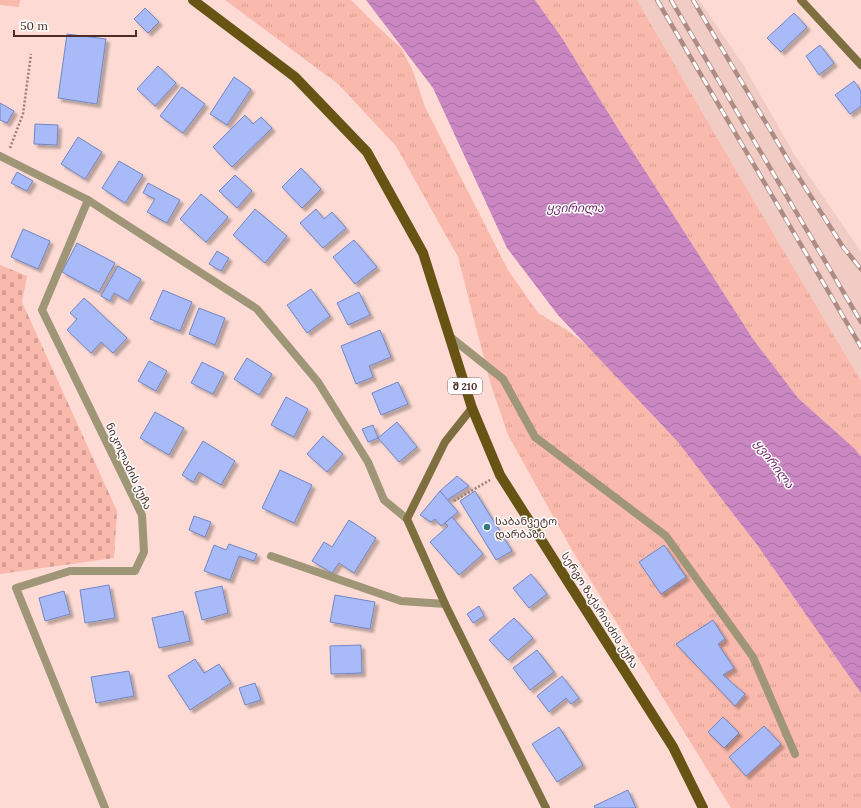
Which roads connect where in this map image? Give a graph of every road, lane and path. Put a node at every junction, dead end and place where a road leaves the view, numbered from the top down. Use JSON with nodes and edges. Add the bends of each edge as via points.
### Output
{"nodes":[{"id":1,"x":193,"y":0,"type":"edge"},
{"id":2,"x":801,"y":0,"type":"edge"},
{"id":3,"x":31,"y":54,"type":"dead end"},
{"id":4,"x":861,"y":64,"type":"edge"},
{"id":5,"x":3,"y":157,"type":"edge"},
{"id":6,"x":88,"y":200,"type":"junction"},
{"id":7,"x":449,"y":336,"type":"junction"},
{"id":8,"x":472,"y":408,"type":"junction"},
{"id":9,"x":478,"y":487,"type":"dead end"},
{"id":10,"x":454,"y":501,"type":"dead end"},
{"id":11,"x":407,"y":519,"type":"junction"},
{"id":12,"x":270,"y":556,"type":"dead end"},
{"id":13,"x":445,"y":604,"type":"junction"},
{"id":14,"x":795,"y":754,"type":"dead end"},
{"id":15,"x":105,"y":808,"type":"edge"},
{"id":16,"x":546,"y":808,"type":"edge"},
{"id":17,"x":703,"y":808,"type":"edge"}],
"edges":[{"from":1,"to":7,"type":"main road","name":"სერგო ზაქარიაძის ქუჩა","number":"შ 210","via":[[296,77],[366,152],[423,253]]},
{"from":2,"to":4,"type":"main road"},
{"from":3,"to":5,"type":"path","via":[[23,114]]},
{"from":5,"to":6,"type":"street"},
{"from":6,"to":11,"type":"street","via":[[257,309],[318,382],[368,462],[384,500]]},
{"from":6,"to":15,"type":"street","name":"ნიკოლაძის ქუჩა","via":[[42,310],[142,515],[144,552],[135,570],[70,571],[16,588]]},
{"from":7,"to":8,"type":"main road","name":"სერგო ზაქარიაძის ქუჩა","number":"შ 210"},
{"from":7,"to":14,"type":"street","via":[[503,379],[535,436],[666,536],[753,657]]},
{"from":8,"to":11,"type":"main road","via":[[445,442]]},
{"from":8,"to":17,"type":"main road","name":"სერგო ზაქარიაძის ქუჩა","number":"შ 210","via":[[500,475],[673,747]]},
{"from":9,"to":10,"type":"path"},
{"from":11,"to":13,"type":"main road"},
{"from":12,"to":13,"type":"street","via":[[401,601]]},
{"from":13,"to":16,"type":"main road"}]}
